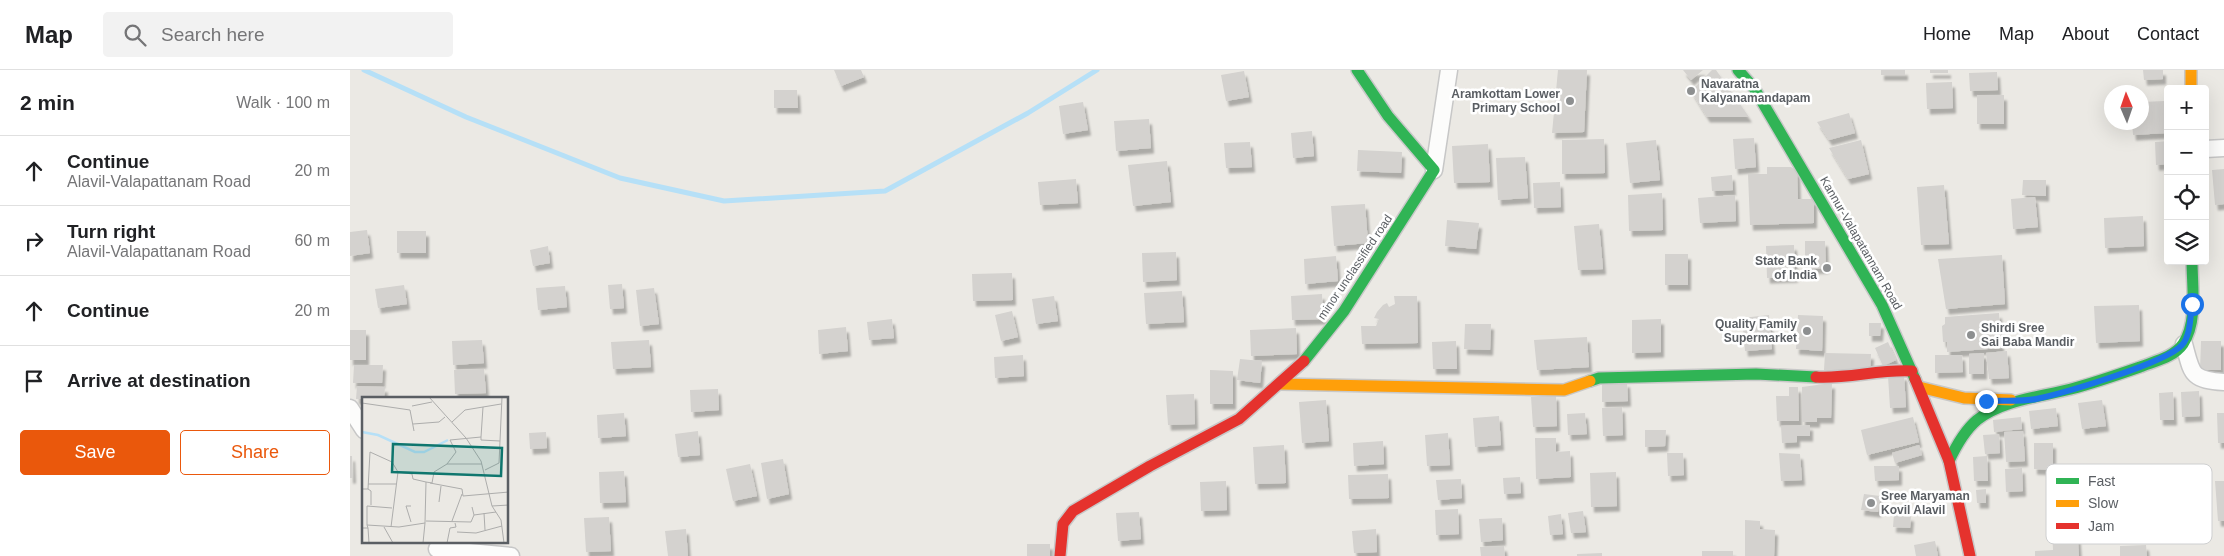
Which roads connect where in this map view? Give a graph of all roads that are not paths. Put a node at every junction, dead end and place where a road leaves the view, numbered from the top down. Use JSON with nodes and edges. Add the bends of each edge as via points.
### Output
{"nodes":[{"id":1,"x":1357,"y":70,"type":"edge"},
{"id":2,"x":1449,"y":70,"type":"edge"},
{"id":3,"x":1738,"y":70,"type":"edge"},
{"id":4,"x":2191,"y":70,"type":"edge"},
{"id":5,"x":2191,"y":85,"type":"edge"},
{"id":6,"x":2224,"y":148,"type":"edge"},
{"id":7,"x":2209,"y":149,"type":"edge"},
{"id":8,"x":1434,"y":170,"type":"junction"},
{"id":9,"x":2192,"y":265,"type":"edge"},
{"id":10,"x":2184,"y":344,"type":"junction"},
{"id":11,"x":1912,"y":371,"type":"junction"},
{"id":12,"x":2224,"y":382,"type":"edge"},
{"id":13,"x":1280,"y":384,"type":"junction"},
{"id":14,"x":1920,"y":387,"type":"junction"},
{"id":15,"x":2034,"y":399,"type":"junction"},
{"id":16,"x":350,"y":408,"type":"edge"},
{"id":17,"x":362,"y":427,"type":"edge"},
{"id":18,"x":1949,"y":461,"type":"junction"},
{"id":19,"x":436,"y":549,"type":"edge"},
{"id":20,"x":511,"y":556,"type":"edge"},
{"id":21,"x":1060,"y":556,"type":"edge"},
{"id":22,"x":1970,"y":556,"type":"edge"}],
"edges":[{"from":1,"to":8,"type":"street","via":[[1388,116]]},
{"from":2,"to":8,"type":"street"},
{"from":3,"to":11,"type":"street","name":"Kannur-Valapatannam Road","via":[[1754,88],[1882,305]]},
{"from":4,"to":5,"type":"street"},
{"from":6,"to":7,"type":"street"},
{"from":8,"to":13,"type":"street","name":"minor unclassified road","via":[[1344,311],[1305,360]]},
{"from":9,"to":10,"type":"street","via":[[2192,304]]},
{"from":10,"to":12,"type":"street","via":[[2192,371],[2204,380]]},
{"from":10,"to":15,"type":"street","via":[[2170,355],[2152,362]]},
{"from":11,"to":13,"type":"street","via":[[1893,370],[1830,378],[1756,374],[1599,378],[1564,390]]},
{"from":11,"to":14,"type":"street","name":"Kannur-Valapatannam Road"},
{"from":13,"to":21,"type":"street","name":"minor unclassified road","via":[[1239,419],[1073,511],[1063,524]]},
{"from":14,"to":15,"type":"street","via":[[1955,398],[1986,401]]},
{"from":14,"to":18,"type":"street","name":"Kannur-Valapatannam Road"},
{"from":15,"to":18,"type":"street","via":[[1984,416],[1963,436]]},
{"from":16,"to":17,"type":"street"},
{"from":18,"to":22,"type":"street","name":"Kannur-Valapatannam Road"},
{"from":19,"to":20,"type":"street"}]}
